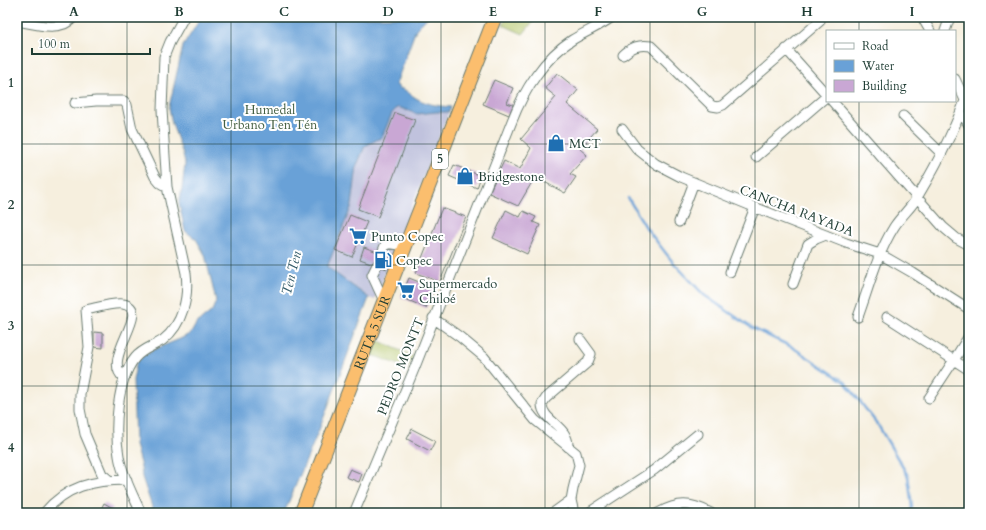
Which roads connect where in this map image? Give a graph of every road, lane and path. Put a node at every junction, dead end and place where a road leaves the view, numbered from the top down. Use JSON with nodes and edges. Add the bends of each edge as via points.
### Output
{"nodes":[{"id":1,"x":74,"y":17,"type":"edge"},
{"id":2,"x":184,"y":17,"type":"edge"},
{"id":3,"x":495,"y":17,"type":"edge"},
{"id":4,"x":612,"y":17,"type":"edge"},
{"id":5,"x":922,"y":17,"type":"edge"},
{"id":6,"x":950,"y":17,"type":"edge"},
{"id":7,"x":17,"y":21,"type":"edge"},
{"id":8,"x":820,"y":21,"type":"dead end"},
{"id":9,"x":929,"y":30,"type":"edge"},
{"id":10,"x":945,"y":30,"type":"edge"},
{"id":11,"x":786,"y":49,"type":"junction"},
{"id":12,"x":623,"y":55,"type":"dead end"},
{"id":13,"x":956,"y":81,"type":"edge"},
{"id":14,"x":969,"y":89,"type":"edge"},
{"id":15,"x":826,"y":95,"type":"edge"},
{"id":16,"x":826,"y":97,"type":"edge"},
{"id":17,"x":967,"y":100,"type":"edge"},
{"id":18,"x":833,"y":102,"type":"edge"},
{"id":19,"x":75,"y":104,"type":"dead end"},
{"id":20,"x":961,"y":112,"type":"junction"},
{"id":21,"x":903,"y":116,"type":"dead end"},
{"id":22,"x":969,"y":125,"type":"edge"},
{"id":23,"x":622,"y":129,"type":"dead end"},
{"id":24,"x":941,"y":153,"type":"junction"},
{"id":25,"x":756,"y":156,"type":"dead end"},
{"id":26,"x":694,"y":182,"type":"junction"},
{"id":27,"x":166,"y":187,"type":"junction"},
{"id":28,"x":918,"y":198,"type":"junction"},
{"id":29,"x":755,"y":207,"type":"junction"},
{"id":30,"x":679,"y":222,"type":"dead end"},
{"id":31,"x":826,"y":235,"type":"junction"},
{"id":32,"x":406,"y":246,"type":"junction"},
{"id":33,"x":969,"y":246,"type":"edge"},
{"id":34,"x":382,"y":254,"type":"tunnel mouth"},
{"id":35,"x":880,"y":254,"type":"junction"},
{"id":36,"x":377,"y":265,"type":"tunnel mouth"},
{"id":37,"x":730,"y":272,"type":"dead end"},
{"id":38,"x":793,"y":284,"type":"dead end"},
{"id":39,"x":384,"y":301,"type":"junction"},
{"id":40,"x":969,"y":309,"type":"edge"},
{"id":41,"x":887,"y":317,"type":"dead end"},
{"id":42,"x":433,"y":318,"type":"junction"},
{"id":43,"x":858,"y":318,"type":"dead end"},
{"id":44,"x":969,"y":336,"type":"edge"},
{"id":45,"x":580,"y":339,"type":"dead end"},
{"id":46,"x":954,"y":360,"type":"junction"},
{"id":47,"x":969,"y":370,"type":"edge"},
{"id":48,"x":124,"y":378,"type":"junction"},
{"id":49,"x":929,"y":398,"type":"dead end"},
{"id":50,"x":698,"y":434,"type":"dead end"},
{"id":51,"x":568,"y":447,"type":"junction"},
{"id":52,"x":109,"y":480,"type":"junction"},
{"id":53,"x":127,"y":480,"type":"junction"},
{"id":54,"x":571,"y":500,"type":"junction"},
{"id":55,"x":44,"y":513,"type":"edge"},
{"id":56,"x":141,"y":513,"type":"edge"},
{"id":57,"x":301,"y":513,"type":"edge"},
{"id":58,"x":354,"y":513,"type":"edge"},
{"id":59,"x":553,"y":513,"type":"edge"},
{"id":60,"x":574,"y":513,"type":"edge"},
{"id":61,"x":588,"y":513,"type":"edge"},
{"id":62,"x":658,"y":513,"type":"edge"},
{"id":63,"x":711,"y":513,"type":"edge"}],
"edges":[{"from":1,"to":7,"type":"street","via":[[62,25],[44,26]]},
{"from":2,"to":27,"type":"street","via":[[164,57],[162,110]]},
{"from":3,"to":32,"type":"highway","name":"RUTA 5 SUR","number":"5"},
{"from":4,"to":42,"type":"street","name":"PEDRO MONTT","via":[[571,40],[537,74],[523,96]]},
{"from":5,"to":9,"type":"street"},
{"from":6,"to":10,"type":"street"},
{"from":8,"to":11,"type":"street"},
{"from":11,"to":12,"type":"street","via":[[718,107],[712,106],[651,46],[638,45]]},
{"from":11,"to":15,"type":"street"},
{"from":13,"to":17,"type":"street"},
{"from":14,"to":17,"type":"street"},
{"from":16,"to":25,"type":"street"},
{"from":17,"to":20,"type":"street"},
{"from":18,"to":28,"type":"street"},
{"from":19,"to":27,"type":"street","via":[[124,101],[132,129],[155,177]]},
{"from":20,"to":22,"type":"street"},
{"from":20,"to":24,"type":"street"},
{"from":21,"to":24,"type":"street"},
{"from":23,"to":26,"type":"street","name":"CANCHA RAYADA","via":[[637,149],[656,164]]},
{"from":24,"to":28,"type":"street"},
{"from":26,"to":29,"type":"street","name":"CANCHA RAYADA"},
{"from":26,"to":30,"type":"street"},
{"from":27,"to":48,"type":"street","via":[[186,273],[186,298],[173,328],[162,340],[135,357]]},
{"from":28,"to":33,"type":"street","via":[[943,227]]},
{"from":28,"to":35,"type":"street","via":[[894,227]]},
{"from":29,"to":31,"type":"street","name":"CANCHA RAYADA"},
{"from":29,"to":37,"type":"street"},
{"from":31,"to":35,"type":"street","name":"CANCHA RAYADA"},
{"from":31,"to":38,"type":"street","via":[[808,244]]},
{"from":32,"to":34,"type":"street","via":[[386,243]]},
{"from":32,"to":39,"type":"highway","name":"RUTA 5 SUR","number":"5"},
{"from":35,"to":40,"type":"street","name":"CANCHA RAYADA"},
{"from":35,"to":43,"type":"street"},
{"from":36,"to":39,"type":"street","via":[[372,275]]},
{"from":39,"to":57,"type":"highway","name":"RUTA 5 SUR","number":"5"},
{"from":41,"to":46,"type":"street"},
{"from":42,"to":51,"type":"street","via":[[484,357],[535,420]]},
{"from":42,"to":58,"type":"street","name":"PEDRO MONTT"},
{"from":44,"to":46,"type":"street"},
{"from":45,"to":51,"type":"street","via":[[591,354],[588,362],[544,399],[542,404],[543,412],[567,436]]},
{"from":46,"to":47,"type":"street"},
{"from":46,"to":49,"type":"street"},
{"from":48,"to":52,"type":"street","via":[[118,371],[118,355],[134,318],[133,312],[126,305],[120,304],[86,310],[89,348],[80,394],[80,409],[85,434],[102,474]]},
{"from":48,"to":53,"type":"street","via":[[118,407],[117,439],[119,457]]},
{"from":50,"to":61,"type":"street","via":[[654,470]]},
{"from":51,"to":54,"type":"street","via":[[576,454],[579,465]]},
{"from":52,"to":53,"type":"street"},
{"from":52,"to":55,"type":"street","via":[[88,484],[68,492],[53,502]]},
{"from":53,"to":56,"type":"street"},
{"from":54,"to":59,"type":"street"},
{"from":54,"to":60,"type":"street"},
{"from":62,"to":63,"type":"street","via":[[673,506],[686,504]]}]}
